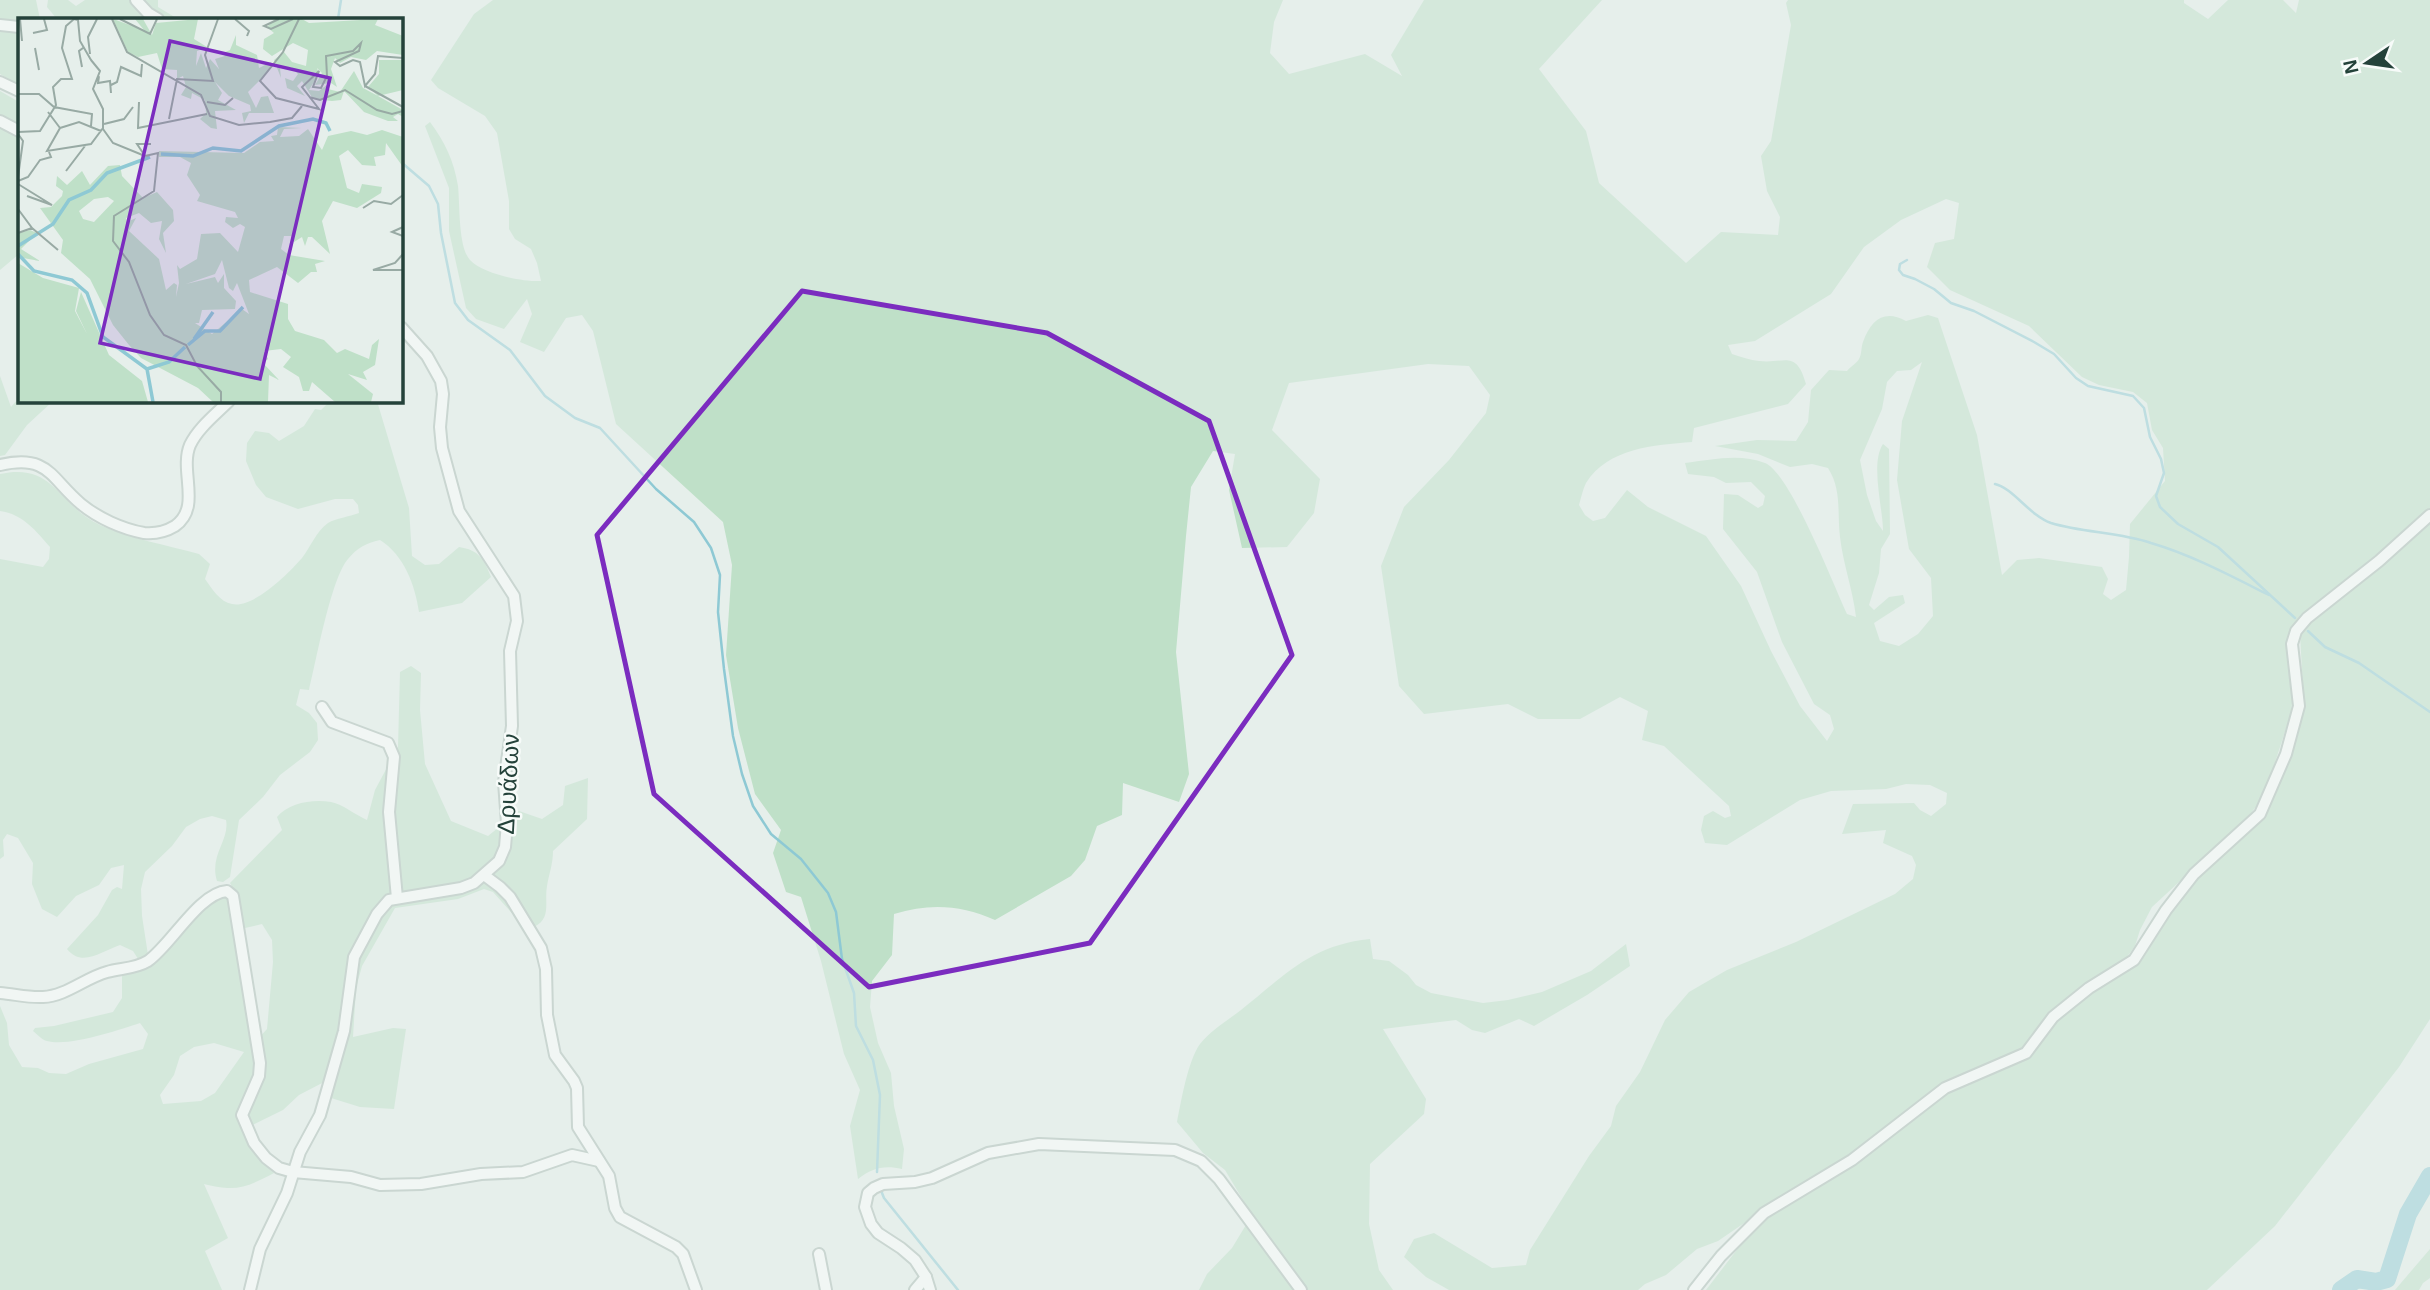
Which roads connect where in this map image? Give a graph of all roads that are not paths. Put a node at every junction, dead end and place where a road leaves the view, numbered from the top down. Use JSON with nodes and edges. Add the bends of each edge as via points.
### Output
{"nodes":[{"id":1,"x":136,"y":0,"type":"edge"},
{"id":2,"x":156,"y":18,"type":"edge"},
{"id":3,"x":0,"y":25,"type":"edge"},
{"id":4,"x":18,"y":27,"type":"edge"},
{"id":5,"x":0,"y":82,"type":"edge"},
{"id":6,"x":18,"y":91,"type":"edge"},
{"id":7,"x":0,"y":121,"type":"edge"},
{"id":8,"x":18,"y":130,"type":"edge"},
{"id":9,"x":402,"y":328,"type":"edge"},
{"id":10,"x":228,"y":402,"type":"edge"},
{"id":11,"x":0,"y":465,"type":"edge"},
{"id":12,"x":2430,"y":515,"type":"edge"},
{"id":13,"x":322,"y":707,"type":"dead end"},
{"id":14,"x":484,"y":876,"type":"junction"},
{"id":15,"x":397,"y":898,"type":"junction"},
{"id":16,"x":0,"y":993,"type":"edge"},
{"id":17,"x":599,"y":1161,"type":"junction"},
{"id":18,"x":293,"y":1172,"type":"junction"},
{"id":19,"x":818,"y":1254,"type":"dead end"},
{"id":20,"x":926,"y":1277,"type":"junction"},
{"id":21,"x":250,"y":1290,"type":"edge"},
{"id":22,"x":696,"y":1290,"type":"edge"},
{"id":23,"x":826,"y":1290,"type":"edge"},
{"id":24,"x":915,"y":1290,"type":"edge"},
{"id":25,"x":930,"y":1290,"type":"edge"},
{"id":26,"x":1301,"y":1290,"type":"edge"},
{"id":27,"x":1694,"y":1290,"type":"edge"}],
"edges":[{"from":1,"to":2,"type":"street"},
{"from":3,"to":4,"type":"street"},
{"from":5,"to":6,"type":"street"},
{"from":7,"to":8,"type":"street"},
{"from":9,"to":14,"type":"street","name":"Δρυάδων","via":[[427,356],[441,381],[442,447],[459,511],[514,596],[517,611],[510,651],[512,726],[504,782],[505,847]]},
{"from":10,"to":11,"type":"street","via":[[190,444],[186,513],[160,533],[130,529],[92,512],[43,467],[25,462]]},
{"from":12,"to":27,"type":"street","via":[[2296,631],[2292,645],[2299,706],[2286,754],[2260,814],[2194,874],[2134,960],[2053,1017],[2026,1053],[1945,1088],[1852,1160],[1764,1213]]},
{"from":13,"to":15,"type":"street","via":[[332,722],[388,743],[394,757],[389,812]]},
{"from":14,"to":15,"type":"street","via":[[461,888]]},
{"from":14,"to":17,"type":"street","via":[[510,897],[541,948],[555,1055],[577,1088],[578,1127]]},
{"from":15,"to":18,"type":"street","via":[[377,914],[354,957],[344,1031],[326,1098]]},
{"from":16,"to":18,"type":"street","via":[[53,996],[109,971],[138,966],[216,893],[230,892],[260,1068],[243,1111],[244,1121],[262,1154],[275,1166]]},
{"from":17,"to":18,"type":"street","via":[[572,1155],[523,1172],[406,1185]]},
{"from":17,"to":22,"type":"street","via":[[609,1176],[620,1217],[676,1247]]},
{"from":18,"to":21,"type":"street","via":[[260,1249]]},
{"from":19,"to":23,"type":"street"},
{"from":20,"to":24,"type":"street"},
{"from":20,"to":25,"type":"street"},
{"from":20,"to":26,"type":"street","via":[[908,1253],[872,1227],[865,1210],[868,1193],[883,1184],[932,1178],[988,1153],[1039,1144],[1175,1150],[1201,1161],[1220,1179]]}]}
